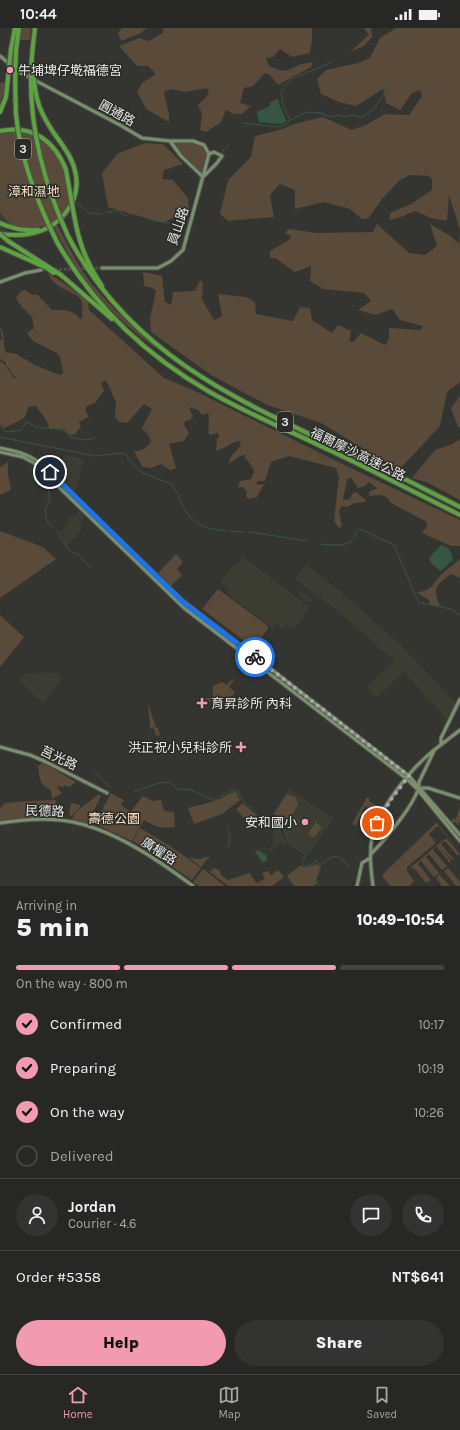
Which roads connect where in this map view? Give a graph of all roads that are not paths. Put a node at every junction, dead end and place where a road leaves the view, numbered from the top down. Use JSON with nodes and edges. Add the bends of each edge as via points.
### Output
{"nodes":[{"id":1,"x":15,"y":28,"type":"edge"},
{"id":2,"x":19,"y":28,"type":"edge"},
{"id":3,"x":35,"y":28,"type":"edge"},
{"id":4,"x":33,"y":45,"type":"junction"},
{"id":5,"x":13,"y":50,"type":"junction"},
{"id":6,"x":0,"y":56,"type":"edge"},
{"id":7,"x":0,"y":112,"type":"edge"},
{"id":8,"x":0,"y":131,"type":"edge"},
{"id":9,"x":170,"y":141,"type":"junction"},
{"id":10,"x":208,"y":152,"type":"junction"},
{"id":11,"x":203,"y":177,"type":"junction"},
{"id":12,"x":0,"y":223,"type":"edge"},
{"id":13,"x":44,"y":229,"type":"junction"},
{"id":14,"x":0,"y":234,"type":"edge"},
{"id":15,"x":0,"y":247,"type":"edge"},
{"id":16,"x":102,"y":268,"type":"tunnel mouth"},
{"id":17,"x":41,"y":270,"type":"tunnel mouth"},
{"id":18,"x":61,"y":276,"type":"junction"},
{"id":19,"x":0,"y":282,"type":"edge"},
{"id":20,"x":124,"y":315,"type":"junction"},
{"id":21,"x":122,"y":327,"type":"junction"},
{"id":22,"x":0,"y":448,"type":"edge"},
{"id":23,"x":0,"y":452,"type":"edge"},
{"id":24,"x":460,"y":506,"type":"edge"},
{"id":25,"x":460,"y":515,"type":"edge"},
{"id":26,"x":460,"y":699,"type":"edge"},
{"id":27,"x":460,"y":730,"type":"edge"},
{"id":28,"x":441,"y":745,"type":"junction"},
{"id":29,"x":0,"y":747,"type":"edge"},
{"id":30,"x":435,"y":750,"type":"junction"},
{"id":31,"x":408,"y":778,"type":"junction"},
{"id":32,"x":419,"y":789,"type":"junction"},
{"id":33,"x":107,"y":793,"type":"dead end"},
{"id":34,"x":460,"y":798,"type":"edge"},
{"id":35,"x":0,"y":822,"type":"edge"},
{"id":36,"x":90,"y":826,"type":"joint"},
{"id":37,"x":460,"y":835,"type":"edge"},
{"id":38,"x":460,"y":841,"type":"edge"},
{"id":39,"x":370,"y":856,"type":"junction"},
{"id":40,"x":193,"y":886,"type":"edge"},
{"id":41,"x":357,"y":886,"type":"edge"},
{"id":42,"x":373,"y":886,"type":"edge"}],
"edges":[{"from":1,"to":5,"type":"highway"},
{"from":2,"to":5,"type":"highway","name":"福爾摩沙高速公路","number":"3"},
{"from":3,"to":4,"type":"highway","name":"福爾摩沙高速公路","number":"3"},
{"from":4,"to":13,"type":"highway","bridge":true,"via":[[33,78],[37,102],[46,122],[70,157],[77,178],[77,187],[67,212]]},
{"from":4,"to":20,"type":"highway","name":"福爾摩沙高速公路","number":"3","bridge":true,"via":[[30,94],[37,149],[49,193],[77,254]]},
{"from":5,"to":7,"type":"highway","bridge":true,"via":[[6,97]]},
{"from":5,"to":21,"type":"highway","name":"福爾摩沙高速公路","number":"3","bridge":true,"via":[[17,116],[24,155],[45,218],[77,274]]},
{"from":6,"to":9,"type":"street","name":"圓通路","via":[[21,73],[142,138]]},
{"from":8,"to":20,"type":"highway","bridge":true,"via":[[32,132],[58,153],[66,170],[80,245],[93,272]]},
{"from":9,"to":10,"type":"street","name":"圓通路","via":[[197,142],[204,145]]},
{"from":9,"to":11,"type":"street","via":[[181,156]]},
{"from":10,"to":11,"type":"street"},
{"from":10,"to":11,"type":"street","name":"員山路","via":[[221,155]]},
{"from":11,"to":16,"type":"street","name":"員山路","via":[[183,250],[171,261],[158,268]]},
{"from":12,"to":13,"type":"highway","via":[[25,230]]},
{"from":13,"to":14,"type":"highway","via":[[13,236]]},
{"from":14,"to":18,"type":"highway","bridge":true},
{"from":15,"to":18,"type":"highway","bridge":true},
{"from":17,"to":19,"type":"street"},
{"from":18,"to":21,"type":"highway"},
{"from":20,"to":24,"type":"highway","name":"福爾摩沙高速公路","number":"3","via":[[159,348],[210,383],[262,412]]},
{"from":21,"to":25,"type":"highway","name":"福爾摩沙高速公路","number":"3","via":[[150,352],[208,390]]},
{"from":22,"to":31,"type":"street","via":[[19,451],[39,462],[183,602]]},
{"from":23,"to":31,"type":"street","via":[[23,457],[34,463],[184,608]]},
{"from":26,"to":28,"type":"street","via":[[441,738]]},
{"from":27,"to":28,"type":"street"},
{"from":28,"to":30,"type":"street"},
{"from":29,"to":33,"type":"street","name":"莒光路","via":[[44,761]]},
{"from":30,"to":31,"type":"street"},
{"from":30,"to":32,"type":"street","via":[[419,782]]},
{"from":31,"to":32,"type":"street"},
{"from":31,"to":39,"type":"street","via":[[379,820],[373,835]]},
{"from":32,"to":34,"type":"street","via":[[428,788]]},
{"from":32,"to":37,"type":"street"},
{"from":32,"to":38,"type":"street"},
{"from":32,"to":39,"type":"street","via":[[404,815]]},
{"from":35,"to":36,"type":"street","name":"民德路","via":[[50,819]]},
{"from":36,"to":40,"type":"street","name":"廣權路","via":[[132,846]]},
{"from":39,"to":41,"type":"street","via":[[362,863]]},
{"from":39,"to":42,"type":"street"}]}
